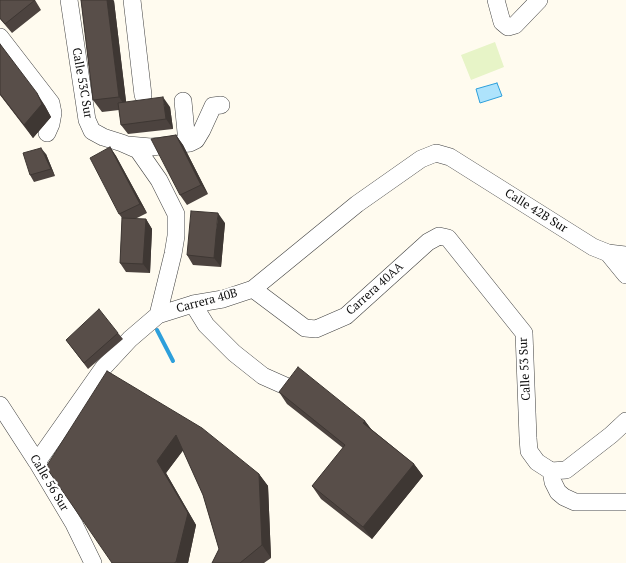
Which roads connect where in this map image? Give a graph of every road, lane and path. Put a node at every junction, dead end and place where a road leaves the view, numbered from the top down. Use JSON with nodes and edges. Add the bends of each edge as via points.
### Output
{"nodes":[{"id":1,"x":69,"y":0,"type":"edge"},
{"id":2,"x":132,"y":0,"type":"edge"},
{"id":3,"x":496,"y":0,"type":"edge"},
{"id":4,"x":538,"y":0,"type":"edge"},
{"id":5,"x":0,"y":38,"type":"edge"},
{"id":6,"x":143,"y":95,"type":"dead end"},
{"id":7,"x":183,"y":101,"type":"dead end"},
{"id":8,"x":221,"y":105,"type":"dead end"},
{"id":9,"x":47,"y":133,"type":"dead end"},
{"id":10,"x":187,"y":143,"type":"junction"},
{"id":11,"x":127,"y":145,"type":"junction"},
{"id":12,"x":450,"y":157,"type":"joint"},
{"id":13,"x":439,"y":236,"type":"joint"},
{"id":14,"x":608,"y":253,"type":"junction"},
{"id":15,"x":626,"y":255,"type":"edge"},
{"id":16,"x":626,"y":275,"type":"edge"},
{"id":17,"x":253,"y":289,"type":"junction"},
{"id":18,"x":193,"y":304,"type":"junction"},
{"id":19,"x":158,"y":315,"type":"junction"},
{"id":20,"x":290,"y":388,"type":"edge"},
{"id":21,"x":0,"y":405,"type":"edge"},
{"id":22,"x":626,"y":421,"type":"edge"},
{"id":23,"x":37,"y":462,"type":"junction"},
{"id":24,"x":552,"y":471,"type":"junction"},
{"id":25,"x":626,"y":502,"type":"edge"},
{"id":26,"x":93,"y":563,"type":"edge"}],
"edges":[{"from":1,"to":11,"type":"street","name":"Calle 53C Sur","via":[[87,120],[92,131]]},
{"from":2,"to":6,"type":"street"},
{"from":3,"to":4,"type":"street","via":[[502,22],[508,27],[515,25]]},
{"from":5,"to":9,"type":"street","via":[[51,103],[53,113]]},
{"from":7,"to":10,"type":"street"},
{"from":8,"to":10,"type":"street","via":[[213,106],[196,140]]},
{"from":10,"to":11,"type":"street","via":[[151,147]]},
{"from":11,"to":19,"type":"street","name":"Calle 53C Sur","via":[[138,150],[159,180],[176,214],[173,254]]},
{"from":12,"to":14,"type":"street","name":"Calle 42B Sur","via":[[593,247]]},
{"from":12,"to":17,"type":"street","name":"Carrera 40B","via":[[436,153],[421,159],[357,204]]},
{"from":13,"to":17,"type":"street","name":"Carrera 40AA","via":[[405,261],[346,316],[316,329],[305,328]]},
{"from":13,"to":24,"type":"street","name":"Calle 53 Sur","via":[[448,238],[524,333],[529,451],[537,462]]},
{"from":14,"to":15,"type":"street","name":"Calle 42B Sur"},
{"from":14,"to":16,"type":"street"},
{"from":17,"to":18,"type":"street","name":"Carrera 40B","via":[[223,299]]},
{"from":18,"to":19,"type":"street","name":"Carrera 40B"},
{"from":18,"to":20,"type":"street","via":[[206,325],[234,353],[263,376]]},
{"from":19,"to":23,"type":"street","name":"Carrera 40B","via":[[130,339],[104,367]]},
{"from":21,"to":23,"type":"street","name":"Calle 56 Sur"},
{"from":22,"to":24,"type":"street","via":[[611,436],[566,470]]},
{"from":23,"to":26,"type":"street","name":"Calle 56 Sur","via":[[74,524]]},
{"from":24,"to":25,"type":"street","via":[[553,482],[564,498],[576,502]]}]}
